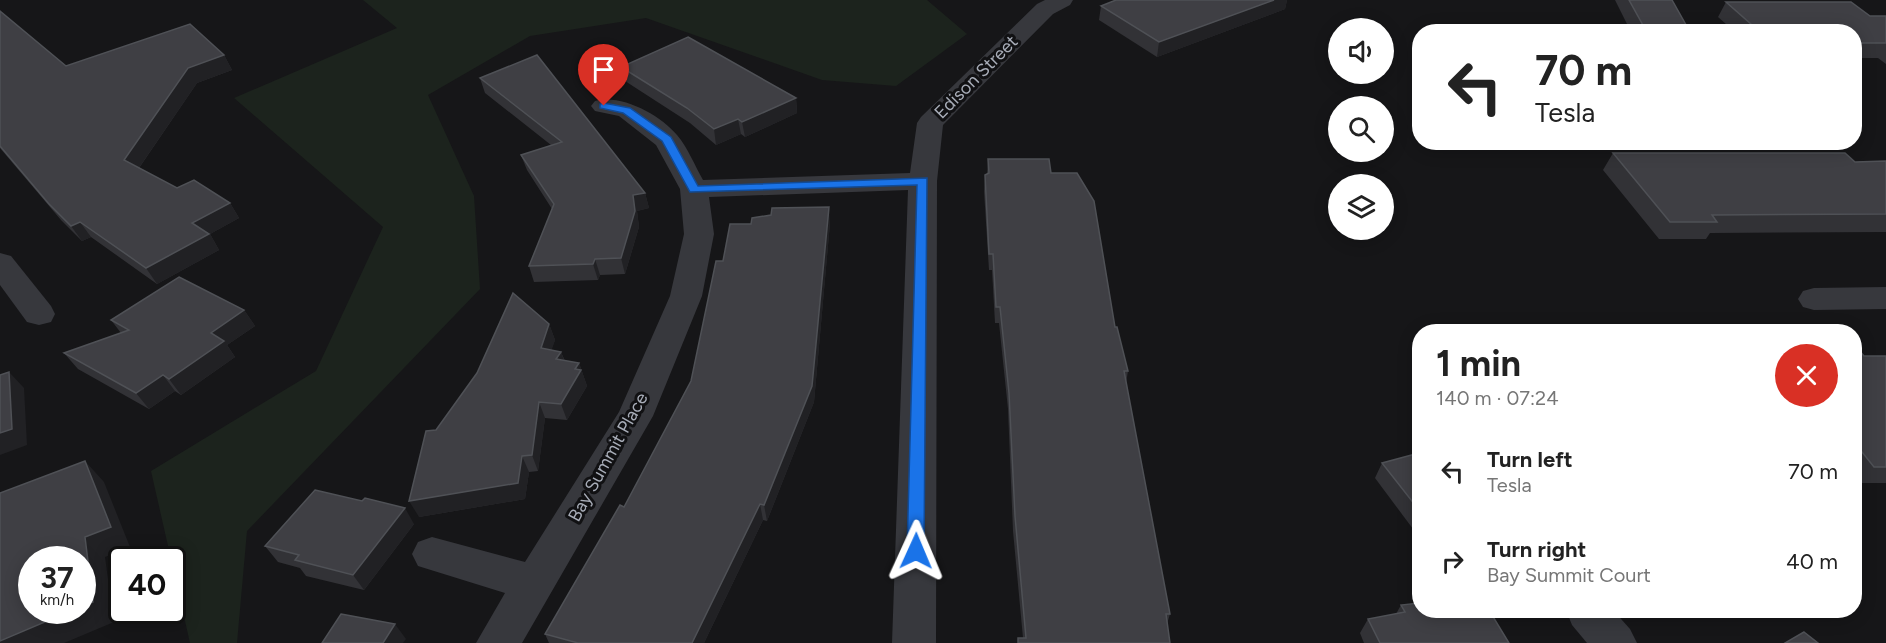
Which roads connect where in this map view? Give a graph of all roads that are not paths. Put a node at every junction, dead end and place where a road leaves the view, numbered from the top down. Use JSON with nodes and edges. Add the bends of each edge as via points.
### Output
{"nodes":[{"id":1,"x":1062,"y":0,"type":"edge"},
{"id":2,"x":604,"y":106,"type":"dead end"},
{"id":3,"x":923,"y":181,"type":"junction"},
{"id":4,"x":694,"y":189,"type":"junction"},
{"id":5,"x":0,"y":263,"type":"edge"},
{"id":6,"x":1886,"y":298,"type":"edge"},
{"id":7,"x":1814,"y":299,"type":"dead end"},
{"id":8,"x":39,"y":314,"type":"dead end"},
{"id":9,"x":432,"y":554,"type":"dead end"},
{"id":10,"x":535,"y":583,"type":"junction"},
{"id":11,"x":1592,"y":618,"type":"edge"},
{"id":12,"x":498,"y":643,"type":"edge"},
{"id":13,"x":914,"y":643,"type":"edge"},
{"id":14,"x":1614,"y":643,"type":"edge"}],
"edges":[{"from":1,"to":3,"type":"street","name":"Edison Street","via":[[1045,9],[930,123]]},
{"from":2,"to":4,"type":"street","via":[[627,110],[667,140]]},
{"from":3,"to":4,"type":"street"},
{"from":3,"to":13,"type":"street","name":"Edison Street"},
{"from":4,"to":10,"type":"street","name":"Bay Summit Place","via":[[699,234],[687,296],[635,416]]},
{"from":5,"to":8,"type":"street"},
{"from":6,"to":7,"type":"street"},
{"from":9,"to":10,"type":"street"},
{"from":10,"to":12,"type":"street","name":"Bay Summit Place"},
{"from":11,"to":14,"type":"street"}]}
